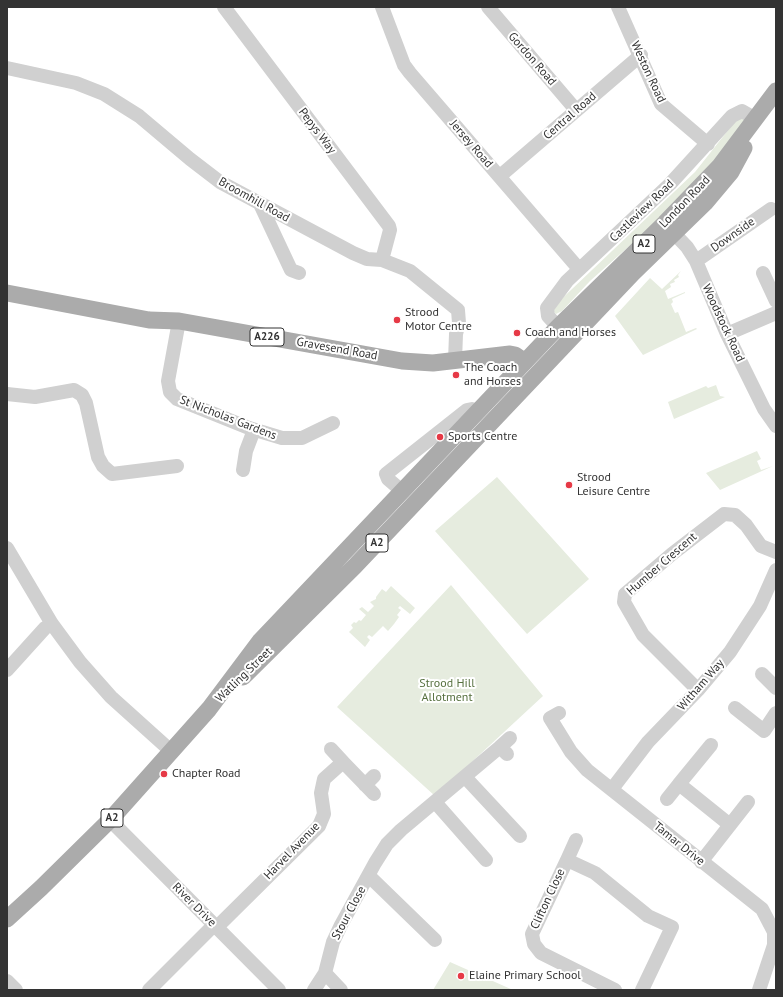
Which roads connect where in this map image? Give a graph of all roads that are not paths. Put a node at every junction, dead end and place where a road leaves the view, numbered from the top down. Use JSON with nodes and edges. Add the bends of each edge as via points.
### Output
{"nodes":[{"id":1,"x":224,"y":7,"type":"edge"},
{"id":2,"x":382,"y":7,"type":"edge"},
{"id":3,"x":488,"y":7,"type":"edge"},
{"id":4,"x":618,"y":7,"type":"edge"},
{"id":5,"x":641,"y":55,"type":"junction"},
{"id":6,"x":7,"y":68,"type":"edge"},
{"id":7,"x":776,"y":91,"type":"edge"},
{"id":8,"x":576,"y":110,"type":"junction"},
{"id":9,"x":756,"y":120,"type":"junction"},
{"id":10,"x":708,"y":144,"type":"junction"},
{"id":11,"x":500,"y":176,"type":"junction"},
{"id":12,"x":260,"y":204,"type":"junction"},
{"id":13,"x":771,"y":209,"type":"dead end"},
{"id":14,"x":670,"y":228,"type":"junction"},
{"id":15,"x":382,"y":260,"type":"junction"},
{"id":16,"x":696,"y":261,"type":"junction"},
{"id":17,"x":579,"y":269,"type":"junction"},
{"id":18,"x":298,"y":272,"type":"dead end"},
{"id":19,"x":763,"y":273,"type":"dead end"},
{"id":20,"x":7,"y":292,"type":"edge"},
{"id":21,"x":776,"y":301,"type":"edge"},
{"id":22,"x":776,"y":313,"type":"edge"},
{"id":23,"x":179,"y":321,"type":"junction"},
{"id":24,"x":564,"y":334,"type":"junction"},
{"id":25,"x":727,"y":334,"type":"junction"},
{"id":26,"x":455,"y":361,"type":"junction"},
{"id":27,"x":525,"y":362,"type":"junction"},
{"id":28,"x":540,"y":372,"type":"joint"},
{"id":29,"x":7,"y":394,"type":"edge"},
{"id":30,"x":477,"y":413,"type":"junction"},
{"id":31,"x":333,"y":423,"type":"dead end"},
{"id":32,"x":776,"y":426,"type":"edge"},
{"id":33,"x":254,"y":430,"type":"junction"},
{"id":34,"x":484,"y":431,"type":"junction"},
{"id":35,"x":177,"y":466,"type":"dead end"},
{"id":36,"x":244,"y":470,"type":"dead end"},
{"id":37,"x":402,"y":492,"type":"junction"},
{"id":38,"x":393,"y":526,"type":"junction"},
{"id":39,"x":7,"y":548,"type":"edge"},
{"id":40,"x":776,"y":552,"type":"edge"},
{"id":41,"x":330,"y":568,"type":"junction"},
{"id":42,"x":775,"y":576,"type":"edge"},
{"id":43,"x":52,"y":624,"type":"junction"},
{"id":44,"x":7,"y":670,"type":"edge"},
{"id":45,"x":762,"y":674,"type":"dead end"},
{"id":46,"x":776,"y":688,"type":"edge"},
{"id":47,"x":698,"y":690,"type":"junction"},
{"id":48,"x":735,"y":708,"type":"dead end"},
{"id":49,"x":209,"y":709,"type":"junction"},
{"id":50,"x":559,"y":713,"type":"dead end"},
{"id":51,"x":776,"y":713,"type":"edge"},
{"id":52,"x":711,"y":745,"type":"dead end"},
{"id":53,"x":506,"y":746,"type":"dead end"},
{"id":54,"x":331,"y":749,"type":"dead end"},
{"id":55,"x":171,"y":751,"type":"junction"},
{"id":56,"x":343,"y":762,"type":"junction"},
{"id":57,"x":465,"y":777,"type":"junction"},
{"id":58,"x":679,"y":784,"type":"junction"},
{"id":59,"x":371,"y":785,"type":"dead end"},
{"id":60,"x":612,"y":789,"type":"junction"},
{"id":61,"x":667,"y":799,"type":"dead end"},
{"id":62,"x":435,"y":802,"type":"junction"},
{"id":63,"x":748,"y":802,"type":"dead end"},
{"id":64,"x":110,"y":820,"type":"junction"},
{"id":65,"x":730,"y":825,"type":"junction"},
{"id":66,"x":520,"y":836,"type":"dead end"},
{"id":67,"x":576,"y":840,"type":"dead end"},
{"id":68,"x":486,"y":860,"type":"dead end"},
{"id":69,"x":567,"y":860,"type":"junction"},
{"id":70,"x":702,"y":862,"type":"junction"},
{"id":71,"x":369,"y":876,"type":"junction"},
{"id":72,"x":7,"y":919,"type":"edge"},
{"id":73,"x":216,"y":926,"type":"junction"},
{"id":74,"x":435,"y":940,"type":"dead end"},
{"id":75,"x":325,"y":973,"type":"junction"},
{"id":76,"x":7,"y":981,"type":"edge"},
{"id":77,"x":16,"y":990,"type":"edge"},
{"id":78,"x":149,"y":990,"type":"edge"},
{"id":79,"x":279,"y":990,"type":"edge"},
{"id":80,"x":314,"y":990,"type":"edge"},
{"id":81,"x":342,"y":990,"type":"edge"},
{"id":82,"x":615,"y":990,"type":"edge"},
{"id":83,"x":642,"y":990,"type":"edge"},
{"id":84,"x":759,"y":990,"type":"edge"}],
"edges":[{"from":1,"to":15,"type":"street","name":"Pepys Way","via":[[389,226]]},
{"from":2,"to":11,"type":"street","name":"Jersey Road","via":[[404,65]]},
{"from":3,"to":8,"type":"street","name":"Gordon Road"},
{"from":4,"to":5,"type":"street","name":"Weston Road"},
{"from":5,"to":8,"type":"street","name":"Central Road"},
{"from":5,"to":10,"type":"street","name":"Weston Road","via":[[661,104]]},
{"from":6,"to":12,"type":"street","name":"Broomhill Road","via":[[76,82],[104,94],[139,116],[220,182]]},
{"from":7,"to":9,"type":"main road","name":"London Road","number":"A2"},
{"from":8,"to":11,"type":"street","name":"Central Road"},
{"from":9,"to":10,"type":"street","name":"Castleview Road","via":[[745,112],[738,112]]},
{"from":9,"to":14,"type":"main road","name":"London Road","number":"A2","via":[[757,125],[731,172],[710,197]]},
{"from":10,"to":17,"type":"street","name":"Castleview Road","via":[[665,189]]},
{"from":11,"to":17,"type":"street","name":"Jersey Road"},
{"from":12,"to":15,"type":"street","name":"Broomhill Road","via":[[353,253]]},
{"from":12,"to":18,"type":"street","via":[[291,270]]},
{"from":13,"to":16,"type":"street","name":"Downside"},
{"from":14,"to":16,"type":"street","name":"Woodstock Road"},
{"from":14,"to":24,"type":"main road","name":"London Road","number":"A2","via":[[607,279]]},
{"from":14,"to":24,"type":"main road","name":"London Road","number":"A2","via":[[633,274],[598,298]]},
{"from":15,"to":26,"type":"street","name":"Broomhill Road","via":[[410,271],[458,310]]},
{"from":16,"to":25,"type":"street","name":"Woodstock Road"},
{"from":17,"to":24,"type":"street","name":"Castleview Road","via":[[548,307],[548,315]]},
{"from":19,"to":21,"type":"street"},
{"from":20,"to":23,"type":"main road","name":"Gravesend Road","number":"A226","via":[[149,320]]},
{"from":22,"to":25,"type":"street"},
{"from":23,"to":26,"type":"main road","name":"Gravesend Road","number":"A226","via":[[402,361]]},
{"from":23,"to":33,"type":"street","name":"St Nicholas Gardens","via":[[168,376],[171,394],[184,403]]},
{"from":24,"to":27,"type":"main road","name":"London Road","number":"A2"},
{"from":24,"to":28,"type":"main road","name":"London Road","number":"A2"},
{"from":25,"to":32,"type":"street","name":"Woodstock Road","via":[[764,409]]},
{"from":26,"to":27,"type":"main road","name":"Gravesend Road","number":"A226","via":[[510,354]]},
{"from":27,"to":30,"type":"main road","name":"Watling Street","number":"A2"},
{"from":28,"to":34,"type":"main road","name":"Watling Street","number":"A2"},
{"from":29,"to":35,"type":"street","via":[[35,397],[74,390],[82,395],[98,457],[112,474]]},
{"from":30,"to":37,"type":"main road","name":"Watling Street","number":"A2"},
{"from":30,"to":37,"type":"street","via":[[472,409],[467,410],[386,474],[386,478]]},
{"from":31,"to":33,"type":"street","name":"St Nicholas Gardens","via":[[302,438],[282,438]]},
{"from":33,"to":36,"type":"street","via":[[246,451]]},
{"from":34,"to":37,"type":"main road","name":"Watling Street","via":[[464,442],[411,497],[408,498]]},
{"from":34,"to":38,"type":"main road","name":"Watling Street","number":"A2"},
{"from":37,"to":41,"type":"main road","name":"Watling Street","number":"A2"},
{"from":38,"to":41,"type":"main road","name":"Watling Street","via":[[384,523],[351,556]]},
{"from":38,"to":49,"type":"main road","name":"Watling Street","number":"A2"},
{"from":39,"to":43,"type":"street"},
{"from":40,"to":47,"type":"street","name":"Humber Crescent","via":[[761,546],[735,515],[726,513],[719,516],[625,594],[624,602],[643,635]]},
{"from":41,"to":49,"type":"main road","name":"Watling Street","number":"A2","via":[[261,640]]},
{"from":42,"to":47,"type":"street","name":"Witham Way","via":[[760,606],[730,652]]},
{"from":43,"to":44,"type":"street","via":[[45,628]]},
{"from":43,"to":55,"type":"street","via":[[80,662],[112,697]]},
{"from":45,"to":46,"type":"street"},
{"from":47,"to":60,"type":"street","name":"Witham Way","via":[[648,742]]},
{"from":48,"to":51,"type":"street","via":[[764,731]]},
{"from":49,"to":55,"type":"main road","number":"A2"},
{"from":50,"to":60,"type":"street","name":"Tamar Drive","via":[[550,718],[571,752],[587,770]]},
{"from":52,"to":58,"type":"street"},
{"from":53,"to":57,"type":"street","name":"Stour Close"},
{"from":54,"to":56,"type":"street"},
{"from":55,"to":64,"type":"main road","number":"A2"},
{"from":56,"to":59,"type":"street"},
{"from":56,"to":73,"type":"street","name":"Harvel Avenue","via":[[324,779],[321,793],[324,814],[319,826]]},
{"from":57,"to":62,"type":"street","name":"Stour Close"},
{"from":57,"to":66,"type":"street"},
{"from":58,"to":61,"type":"street"},
{"from":58,"to":65,"type":"street"},
{"from":60,"to":70,"type":"street","name":"Tamar Drive"},
{"from":62,"to":68,"type":"street"},
{"from":62,"to":71,"type":"street","name":"Stour Close","via":[[387,844]]},
{"from":63,"to":65,"type":"street"},
{"from":64,"to":72,"type":"main road","number":"A2"},
{"from":64,"to":73,"type":"street","name":"River Drive"},
{"from":65,"to":70,"type":"street"},
{"from":67,"to":69,"type":"street"},
{"from":69,"to":82,"type":"street","name":"Clifton Close","via":[[532,934],[534,944],[541,953]]},
{"from":69,"to":83,"type":"street","name":"Clifton Close","via":[[595,873],[648,916],[672,927]]},
{"from":70,"to":84,"type":"street","name":"Tamar Drive","via":[[762,909],[770,922],[774,932],[774,944]]},
{"from":71,"to":74,"type":"street","name":"Stour Close"},
{"from":71,"to":75,"type":"street","name":"Stour Close","via":[[333,942]]},
{"from":73,"to":78,"type":"street","name":"Harvel Avenue"},
{"from":73,"to":79,"type":"street","name":"River Drive"},
{"from":75,"to":80,"type":"street","name":"Stour Close"},
{"from":75,"to":81,"type":"street"},
{"from":76,"to":77,"type":"street"}]}
